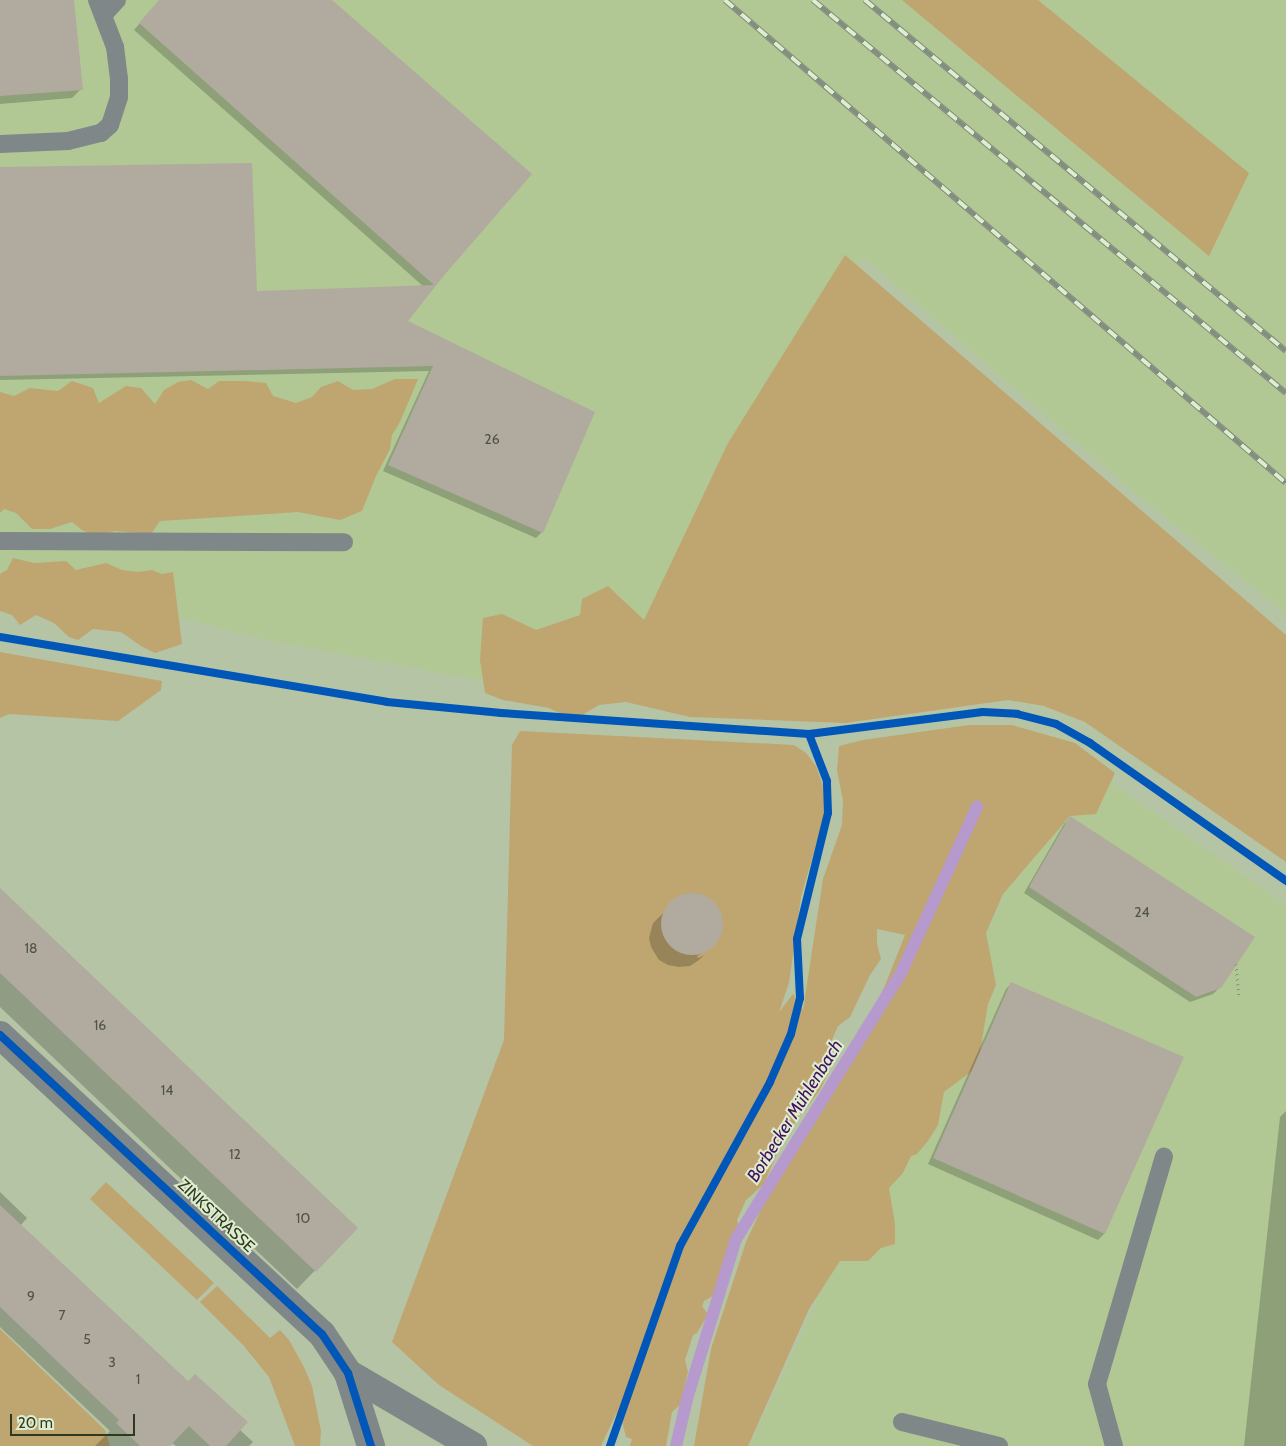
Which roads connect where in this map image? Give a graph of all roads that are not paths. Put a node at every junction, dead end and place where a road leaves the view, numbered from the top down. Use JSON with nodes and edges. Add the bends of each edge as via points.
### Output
{"nodes":[{"id":1,"x":117,"y":0,"type":"edge"},
{"id":2,"x":100,"y":7,"type":"edge"},
{"id":3,"x":0,"y":144,"type":"edge"},
{"id":4,"x":0,"y":541,"type":"edge"},
{"id":5,"x":344,"y":542,"type":"dead end"},
{"id":6,"x":0,"y":1035,"type":"edge"},
{"id":7,"x":1164,"y":1157,"type":"dead end"},
{"id":8,"x":348,"y":1373,"type":"junction"},
{"id":9,"x":902,"y":1422,"type":"dead end"},
{"id":10,"x":371,"y":1446,"type":"edge"},
{"id":11,"x":473,"y":1446,"type":"edge"},
{"id":12,"x":999,"y":1446,"type":"edge"},
{"id":13,"x":1114,"y":1446,"type":"edge"}],
"edges":[{"from":1,"to":2,"type":"lane"},
{"from":2,"to":3,"type":"lane","via":[[115,47],[119,79],[119,97],[110,124],[101,132],[77,140]]},
{"from":4,"to":5,"type":"lane"},
{"from":6,"to":8,"type":"street","name":"ZINKSTRASSE","via":[[322,1334]]},
{"from":7,"to":13,"type":"lane","via":[[1097,1384]]},
{"from":8,"to":10,"type":"street","name":"ZINKSTRASSE"},
{"from":8,"to":11,"type":"street","name":"ZINKSTRASSE"},
{"from":9,"to":12,"type":"lane"}]}
